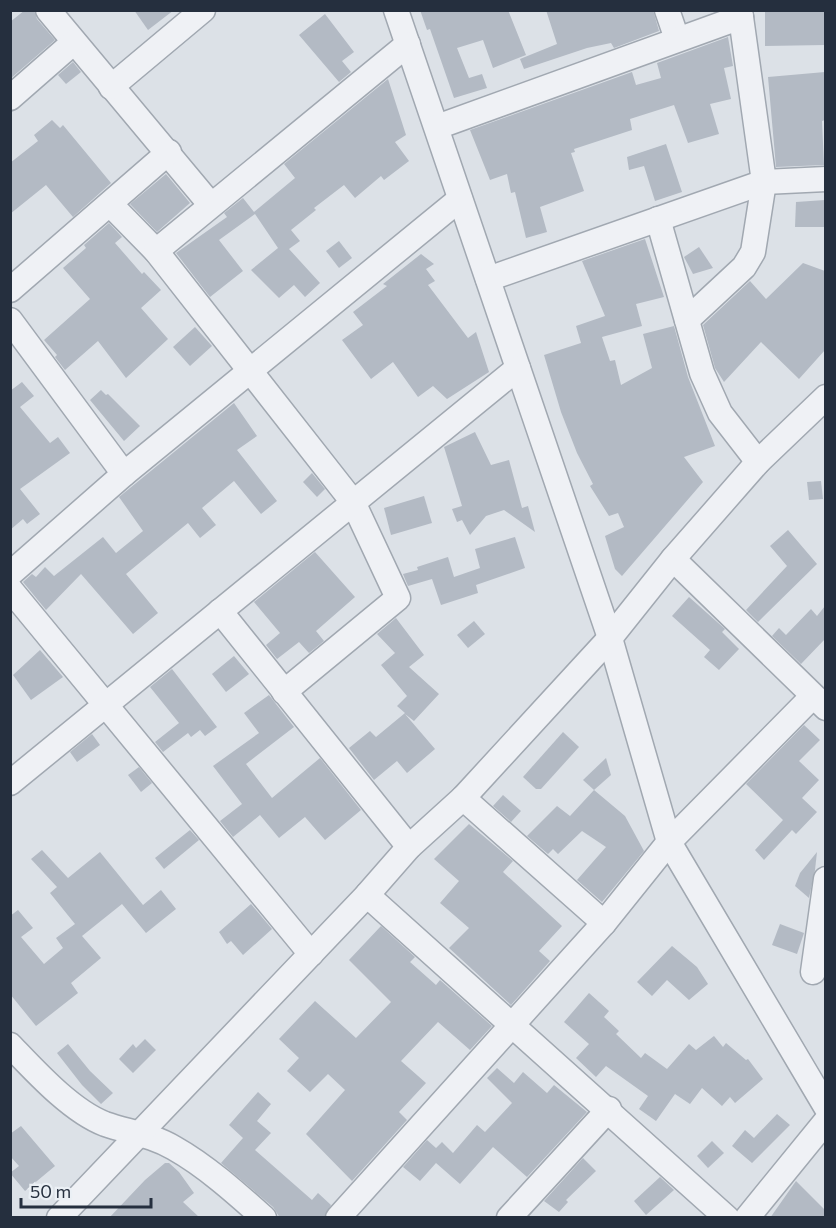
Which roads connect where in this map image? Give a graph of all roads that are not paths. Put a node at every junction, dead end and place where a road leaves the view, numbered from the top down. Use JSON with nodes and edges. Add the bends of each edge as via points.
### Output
{"nodes":[{"id":1,"x":48,"y":10,"type":"edge"},
{"id":2,"x":203,"y":10,"type":"edge"},
{"id":3,"x":396,"y":10,"type":"edge"},
{"id":4,"x":667,"y":10,"type":"edge"},
{"id":5,"x":741,"y":14,"type":"edge"},
{"id":6,"x":677,"y":39,"type":"junction"},
{"id":7,"x":74,"y":42,"type":"junction"},
{"id":8,"x":408,"y":45,"type":"junction"},
{"id":9,"x":111,"y":87,"type":"junction"},
{"id":10,"x":10,"y":98,"type":"edge"},
{"id":11,"x":437,"y":127,"type":"junction"},
{"id":12,"x":169,"y":152,"type":"junction"},
{"id":13,"x":825,"y":179,"type":"edge"},
{"id":14,"x":764,"y":182,"type":"junction"},
{"id":15,"x":460,"y":199,"type":"junction"},
{"id":16,"x":110,"y":204,"type":"junction"},
{"id":17,"x":210,"y":204,"type":"junction"},
{"id":18,"x":658,"y":219,"type":"junction"},
{"id":19,"x":156,"y":251,"type":"junction"},
{"id":20,"x":488,"y":279,"type":"junction"},
{"id":21,"x":10,"y":290,"type":"edge"},
{"id":22,"x":10,"y":320,"type":"edge"},
{"id":23,"x":687,"y":320,"type":"junction"},
{"id":24,"x":518,"y":368,"type":"junction"},
{"id":25,"x":249,"y":372,"type":"junction"},
{"id":26,"x":825,"y":397,"type":"edge"},
{"id":27,"x":758,"y":462,"type":"junction"},
{"id":28,"x":124,"y":474,"type":"junction"},
{"id":29,"x":353,"y":502,"type":"junction"},
{"id":30,"x":673,"y":558,"type":"junction"},
{"id":31,"x":10,"y":574,"type":"edge"},
{"id":32,"x":10,"y":589,"type":"edge"},
{"id":33,"x":220,"y":611,"type":"junction"},
{"id":34,"x":610,"y":638,"type":"junction"},
{"id":35,"x":284,"y":692,"type":"junction"},
{"id":36,"x":819,"y":702,"type":"edge"},
{"id":37,"x":106,"y":707,"type":"junction"},
{"id":38,"x":10,"y":783,"type":"edge"},
{"id":39,"x":463,"y":798,"type":"junction"},
{"id":40,"x":669,"y":842,"type":"junction"},
{"id":41,"x":409,"y":847,"type":"junction"},
{"id":42,"x":825,"y":879,"type":"edge"},
{"id":43,"x":367,"y":895,"type":"junction"},
{"id":44,"x":604,"y":923,"type":"junction"},
{"id":45,"x":311,"y":954,"type":"junction"},
{"id":46,"x":813,"y":972,"type":"dead end"},
{"id":47,"x":514,"y":1024,"type":"junction"},
{"id":48,"x":10,"y":1045,"type":"edge"},
{"id":49,"x":825,"y":1107,"type":"edge"},
{"id":50,"x":609,"y":1109,"type":"junction"},
{"id":51,"x":825,"y":1121,"type":"edge"},
{"id":52,"x":140,"y":1133,"type":"junction"},
{"id":53,"x":59,"y":1218,"type":"edge"},
{"id":54,"x":264,"y":1218,"type":"edge"},
{"id":55,"x":338,"y":1218,"type":"edge"},
{"id":56,"x":508,"y":1218,"type":"edge"},
{"id":57,"x":727,"y":1218,"type":"edge"},
{"id":58,"x":747,"y":1218,"type":"edge"}],
"edges":[{"from":1,"to":7,"type":"street"},
{"from":2,"to":9,"type":"street"},
{"from":3,"to":8,"type":"street"},
{"from":4,"to":6,"type":"street"},
{"from":5,"to":6,"type":"street"},
{"from":5,"to":14,"type":"street"},
{"from":6,"to":11,"type":"street"},
{"from":7,"to":9,"type":"street"},
{"from":7,"to":10,"type":"street"},
{"from":8,"to":11,"type":"street"},
{"from":8,"to":17,"type":"street"},
{"from":9,"to":12,"type":"street"},
{"from":11,"to":15,"type":"street"},
{"from":12,"to":16,"type":"street"},
{"from":12,"to":17,"type":"street"},
{"from":13,"to":14,"type":"street"},
{"from":14,"to":18,"type":"street"},
{"from":14,"to":23,"type":"street","via":[[753,252],[744,267]]},
{"from":15,"to":20,"type":"street"},
{"from":15,"to":25,"type":"street"},
{"from":16,"to":19,"type":"street"},
{"from":16,"to":21,"type":"street"},
{"from":17,"to":19,"type":"street"},
{"from":18,"to":20,"type":"street"},
{"from":18,"to":23,"type":"street"},
{"from":19,"to":25,"type":"street"},
{"from":20,"to":24,"type":"street"},
{"from":22,"to":28,"type":"street"},
{"from":23,"to":27,"type":"street","via":[[702,373],[720,413]]},
{"from":24,"to":29,"type":"street"},
{"from":24,"to":34,"type":"street"},
{"from":25,"to":28,"type":"street"},
{"from":25,"to":29,"type":"street"},
{"from":26,"to":27,"type":"street"},
{"from":27,"to":30,"type":"street"},
{"from":28,"to":31,"type":"street"},
{"from":29,"to":33,"type":"street"},
{"from":29,"to":35,"type":"street","via":[[398,598]]},
{"from":30,"to":34,"type":"street"},
{"from":30,"to":36,"type":"street"},
{"from":32,"to":37,"type":"street"},
{"from":33,"to":35,"type":"street"},
{"from":33,"to":37,"type":"street"},
{"from":34,"to":39,"type":"street"},
{"from":34,"to":40,"type":"street"},
{"from":35,"to":41,"type":"street"},
{"from":36,"to":40,"type":"street"},
{"from":37,"to":38,"type":"street"},
{"from":37,"to":45,"type":"street"},
{"from":39,"to":41,"type":"street"},
{"from":39,"to":44,"type":"street"},
{"from":40,"to":44,"type":"street"},
{"from":40,"to":49,"type":"street"},
{"from":41,"to":43,"type":"street"},
{"from":42,"to":46,"type":"street"},
{"from":43,"to":45,"type":"street"},
{"from":43,"to":47,"type":"street"},
{"from":44,"to":47,"type":"street"},
{"from":45,"to":52,"type":"street"},
{"from":47,"to":50,"type":"street"},
{"from":47,"to":55,"type":"street"},
{"from":48,"to":52,"type":"street","via":[[83,1113],[105,1124]]},
{"from":50,"to":56,"type":"street"},
{"from":50,"to":57,"type":"street"},
{"from":51,"to":58,"type":"street"},
{"from":52,"to":53,"type":"street"},
{"from":52,"to":54,"type":"street","via":[[174,1147]]}]}
